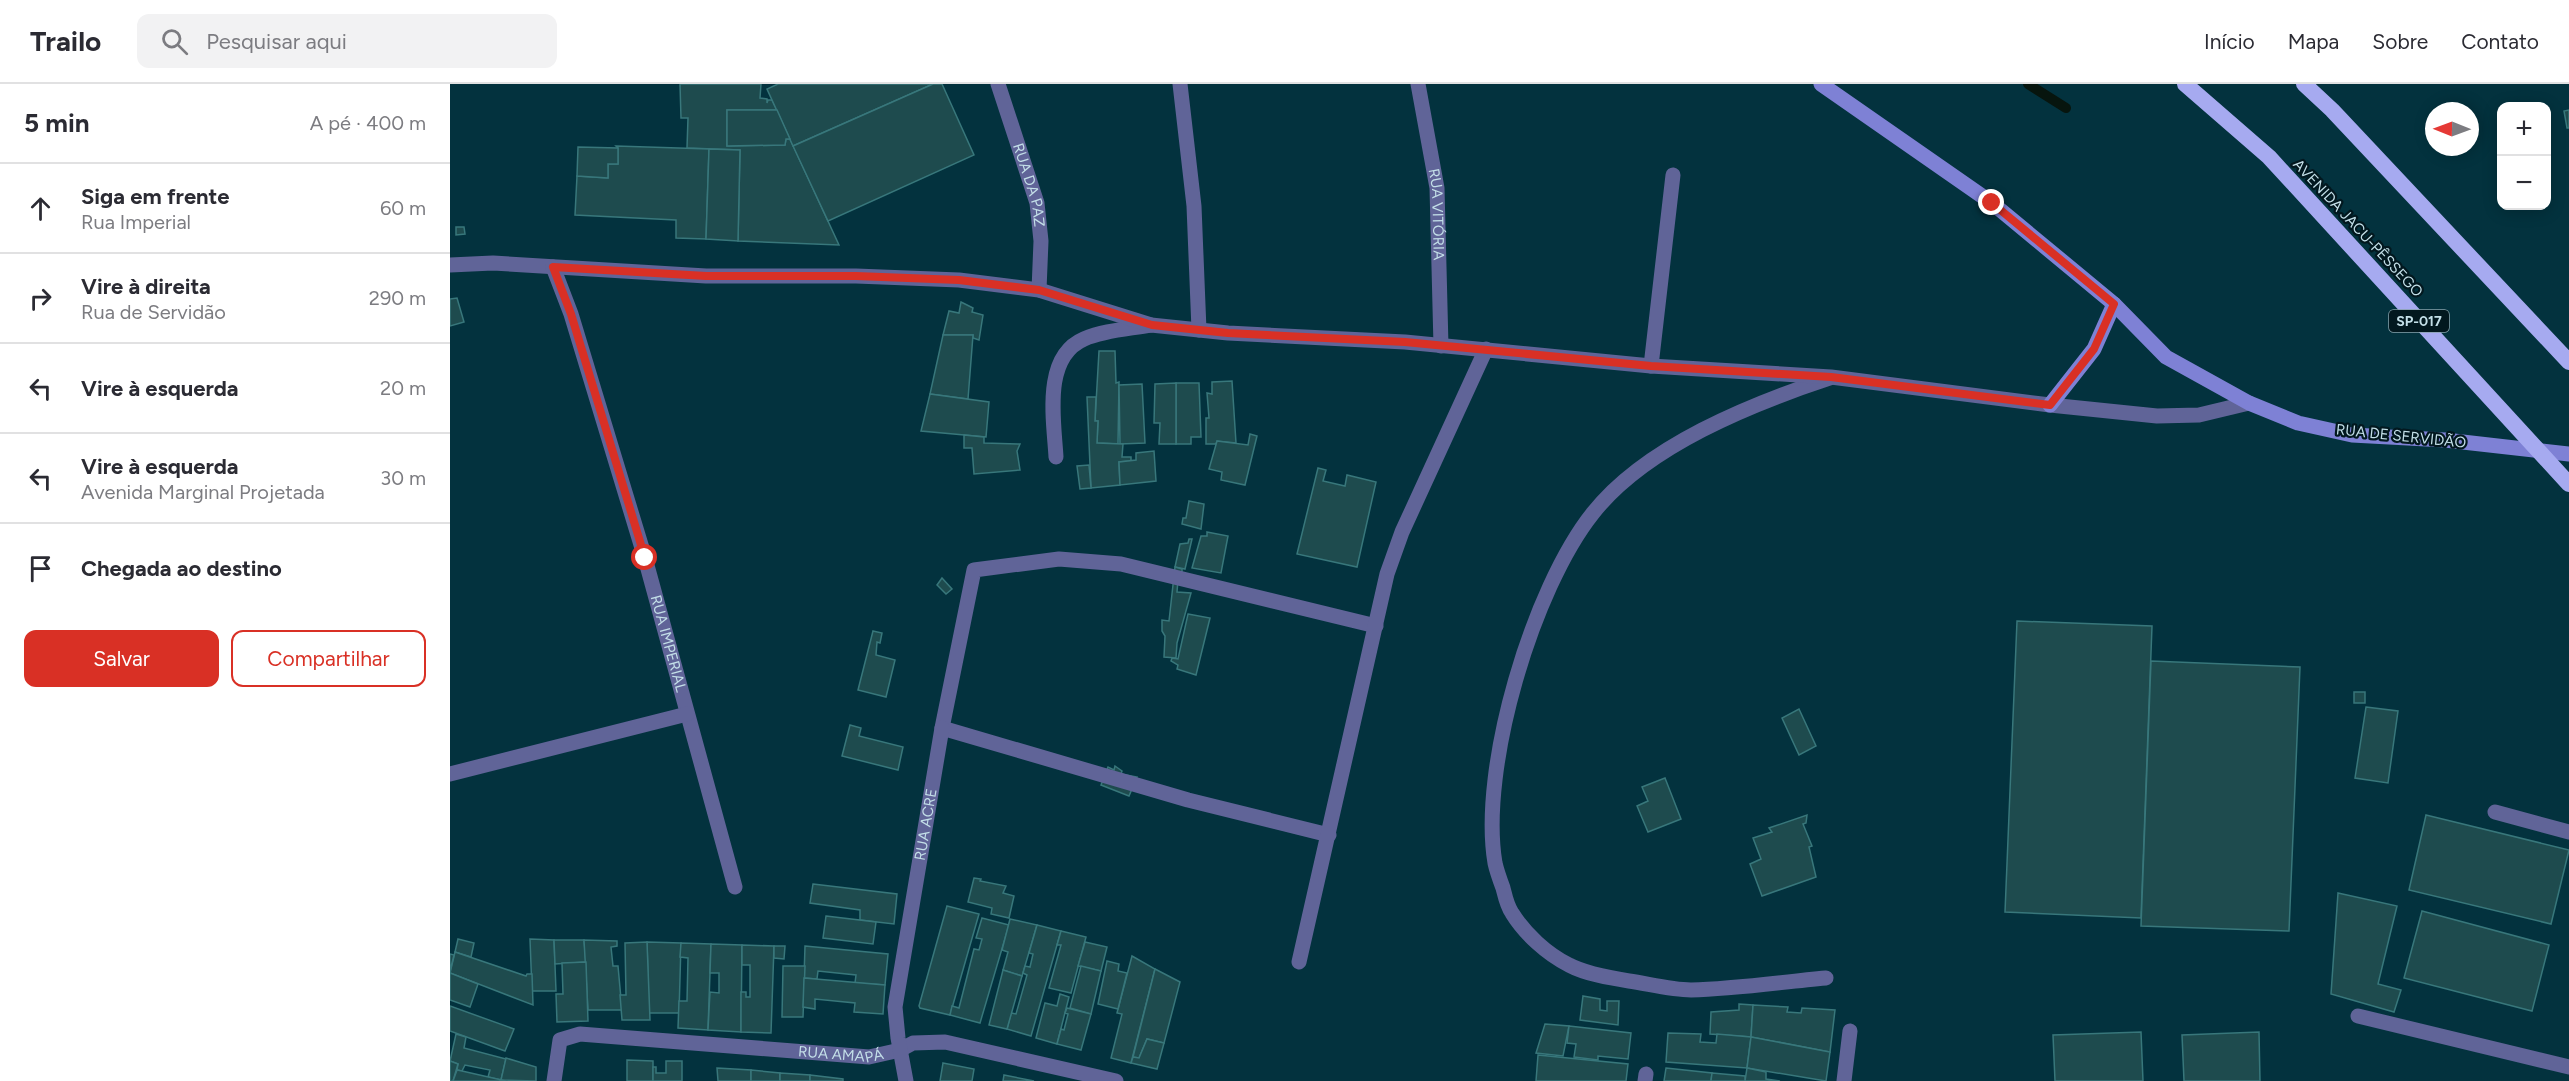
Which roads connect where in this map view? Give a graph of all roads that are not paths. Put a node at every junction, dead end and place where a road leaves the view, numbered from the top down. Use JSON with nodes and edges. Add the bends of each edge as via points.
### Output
{"nodes":[{"id":1,"x":998,"y":84,"type":"edge"},
{"id":2,"x":1180,"y":84,"type":"edge"},
{"id":3,"x":1418,"y":84,"type":"edge"},
{"id":4,"x":1821,"y":84,"type":"edge"},
{"id":5,"x":2185,"y":84,"type":"edge"},
{"id":6,"x":2304,"y":84,"type":"edge"},
{"id":7,"x":1673,"y":175,"type":"dead end"},
{"id":8,"x":450,"y":265,"type":"edge"},
{"id":9,"x":553,"y":267,"type":"junction"},
{"id":10,"x":1039,"y":290,"type":"junction"},
{"id":11,"x":2114,"y":304,"type":"junction"},
{"id":12,"x":1152,"y":325,"type":"junction"},
{"id":13,"x":1199,"y":330,"type":"junction"},
{"id":14,"x":1441,"y":346,"type":"junction"},
{"id":15,"x":1486,"y":350,"type":"junction"},
{"id":16,"x":2569,"y":362,"type":"edge"},
{"id":17,"x":1651,"y":366,"type":"junction"},
{"id":18,"x":1831,"y":377,"type":"junction"},
{"id":19,"x":2249,"y":403,"type":"junction"},
{"id":20,"x":2050,"y":405,"type":"junction"},
{"id":21,"x":2569,"y":454,"type":"edge"},
{"id":22,"x":1056,"y":457,"type":"dead end"},
{"id":23,"x":2569,"y":484,"type":"edge"},
{"id":24,"x":1376,"y":626,"type":"junction"},
{"id":25,"x":687,"y":714,"type":"junction"},
{"id":26,"x":942,"y":728,"type":"junction"},
{"id":27,"x":450,"y":774,"type":"edge"},
{"id":28,"x":2495,"y":812,"type":"dead end"},
{"id":29,"x":2569,"y":832,"type":"edge"},
{"id":30,"x":1329,"y":835,"type":"junction"},
{"id":31,"x":735,"y":887,"type":"dead end"},
{"id":32,"x":1299,"y":962,"type":"dead end"},
{"id":33,"x":1826,"y":978,"type":"dead end"},
{"id":34,"x":2358,"y":1016,"type":"dead end"},
{"id":35,"x":1850,"y":1031,"type":"dead end"},
{"id":36,"x":900,"y":1050,"type":"junction"},
{"id":37,"x":2569,"y":1067,"type":"edge"},
{"id":38,"x":554,"y":1081,"type":"edge"},
{"id":39,"x":906,"y":1081,"type":"edge"},
{"id":40,"x":1116,"y":1081,"type":"edge"},
{"id":41,"x":1844,"y":1081,"type":"edge"}],
"edges":[{"from":1,"to":10,"type":"street","name":"RUA DA PAZ","via":[[1037,202],[1041,241]]},
{"from":2,"to":13,"type":"street","via":[[1194,206]]},
{"from":3,"to":14,"type":"street","name":"RUA VITÓRIA","via":[[1437,188]]},
{"from":4,"to":11,"type":"main road","name":"RUA DE SERVIDÃO","via":[[1992,203]]},
{"from":5,"to":23,"type":"highway","name":"AVENIDA JACU-PÊSSEGO","number":"SP-017","via":[[2269,157]]},
{"from":6,"to":16,"type":"highway"},
{"from":7,"to":17,"type":"street"},
{"from":8,"to":9,"type":"street"},
{"from":9,"to":10,"type":"street","via":[[706,276],[959,280]]},
{"from":9,"to":25,"type":"street","name":"RUA IMPERIAL","via":[[642,547]]},
{"from":10,"to":12,"type":"street"},
{"from":11,"to":19,"type":"main road","name":"RUA DE SERVIDÃO","via":[[2166,357]]},
{"from":11,"to":20,"type":"main road","via":[[2094,349]]},
{"from":12,"to":13,"type":"street"},
{"from":12,"to":22,"type":"street","via":[[1101,334],[1069,348],[1059,364],[1054,393]]},
{"from":13,"to":14,"type":"street"},
{"from":14,"to":15,"type":"street"},
{"from":15,"to":17,"type":"street"},
{"from":15,"to":24,"type":"street","via":[[1402,532],[1387,574]]},
{"from":17,"to":18,"type":"street"},
{"from":18,"to":20,"type":"street"},
{"from":18,"to":33,"type":"street","via":[[1764,400],[1677,444],[1628,479],[1593,513],[1557,573],[1515,678],[1501,741],[1492,813],[1495,864],[1510,911],[1538,944],[1569,965],[1612,978],[1689,990]]},
{"from":19,"to":20,"type":"street","via":[[2199,415],[2157,416]]},
{"from":19,"to":21,"type":"main road","name":"RUA DE SERVIDÃO","via":[[2298,423],[2352,435]]},
{"from":24,"to":26,"type":"street","name":"RUA ACRE","via":[[1121,564],[1059,559],[974,570]]},
{"from":24,"to":30,"type":"street"},
{"from":25,"to":27,"type":"street"},
{"from":25,"to":31,"type":"street","name":"RUA IMPERIAL"},
{"from":26,"to":30,"type":"street","via":[[1188,800]]},
{"from":26,"to":36,"type":"street","name":"RUA ACRE","via":[[895,1007]]},
{"from":28,"to":29,"type":"street"},
{"from":30,"to":32,"type":"street"},
{"from":34,"to":37,"type":"street"},
{"from":35,"to":41,"type":"street"},
{"from":36,"to":38,"type":"street","name":"RUA AMAPÁ","via":[[869,1057],[580,1034],[560,1040]]},
{"from":36,"to":39,"type":"street","name":"RUA ACRE"},
{"from":36,"to":40,"type":"street","name":"RUA AMAPÁ","via":[[913,1043],[945,1042]]}]}
